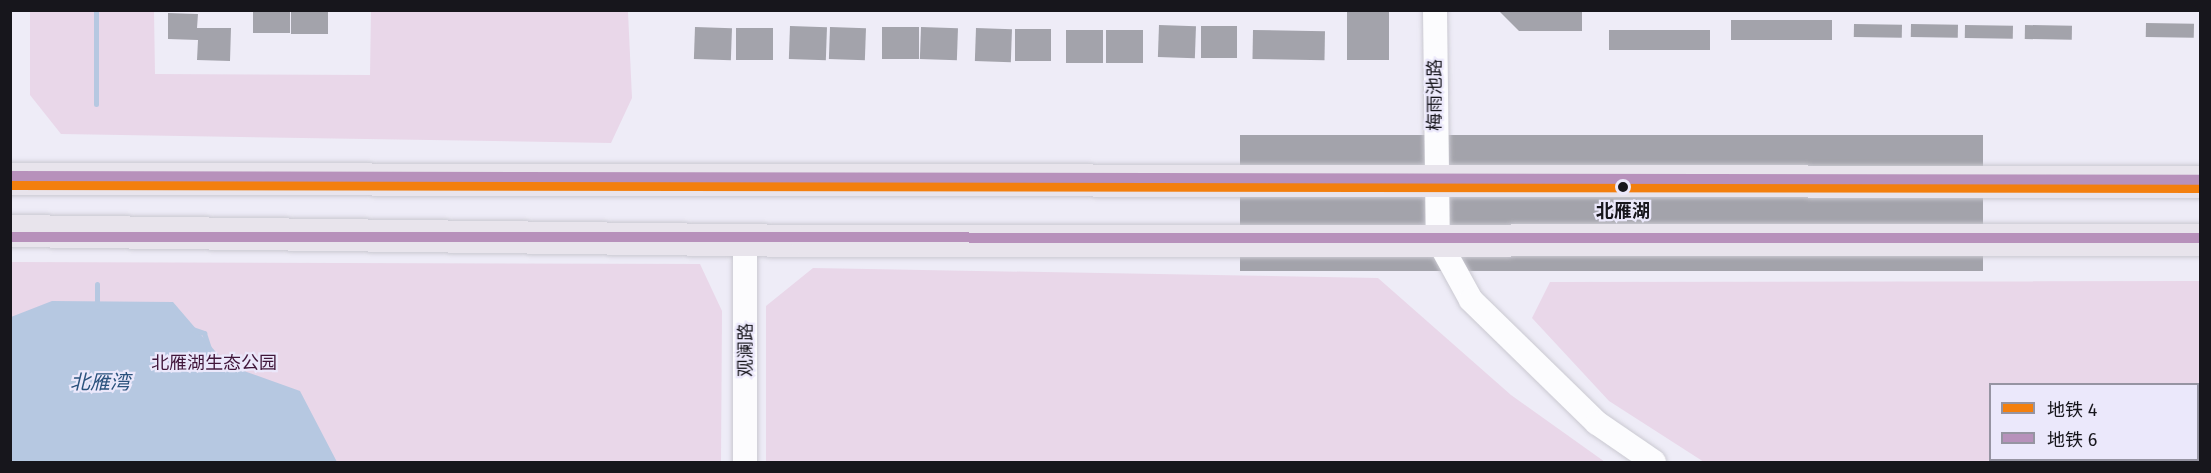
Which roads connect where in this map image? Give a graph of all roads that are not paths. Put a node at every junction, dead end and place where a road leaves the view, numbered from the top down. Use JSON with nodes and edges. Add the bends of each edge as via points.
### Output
{"nodes":[{"id":1,"x":1436,"y":10,"type":"edge"},
{"id":2,"x":10,"y":179,"type":"edge"},
{"id":3,"x":1435,"y":180,"type":"junction"},
{"id":4,"x":2200,"y":182,"type":"edge"},
{"id":5,"x":10,"y":231,"type":"edge"},
{"id":6,"x":745,"y":238,"type":"junction"},
{"id":7,"x":1438,"y":240,"type":"junction"},
{"id":8,"x":2200,"y":240,"type":"edge"},
{"id":9,"x":746,"y":462,"type":"edge"},
{"id":10,"x":1654,"y":462,"type":"edge"}],
"edges":[{"from":1,"to":3,"type":"street","name":"梅雨池路"},
{"from":2,"to":3,"type":"main road"},
{"from":3,"to":4,"type":"main road"},
{"from":3,"to":7,"type":"street","name":"梅雨池路"},
{"from":5,"to":6,"type":"main road"},
{"from":6,"to":7,"type":"main road"},
{"from":6,"to":9,"type":"street","name":"观澜路"},
{"from":7,"to":8,"type":"main road"},
{"from":7,"to":10,"type":"street","via":[[1471,300],[1597,423]]}]}
